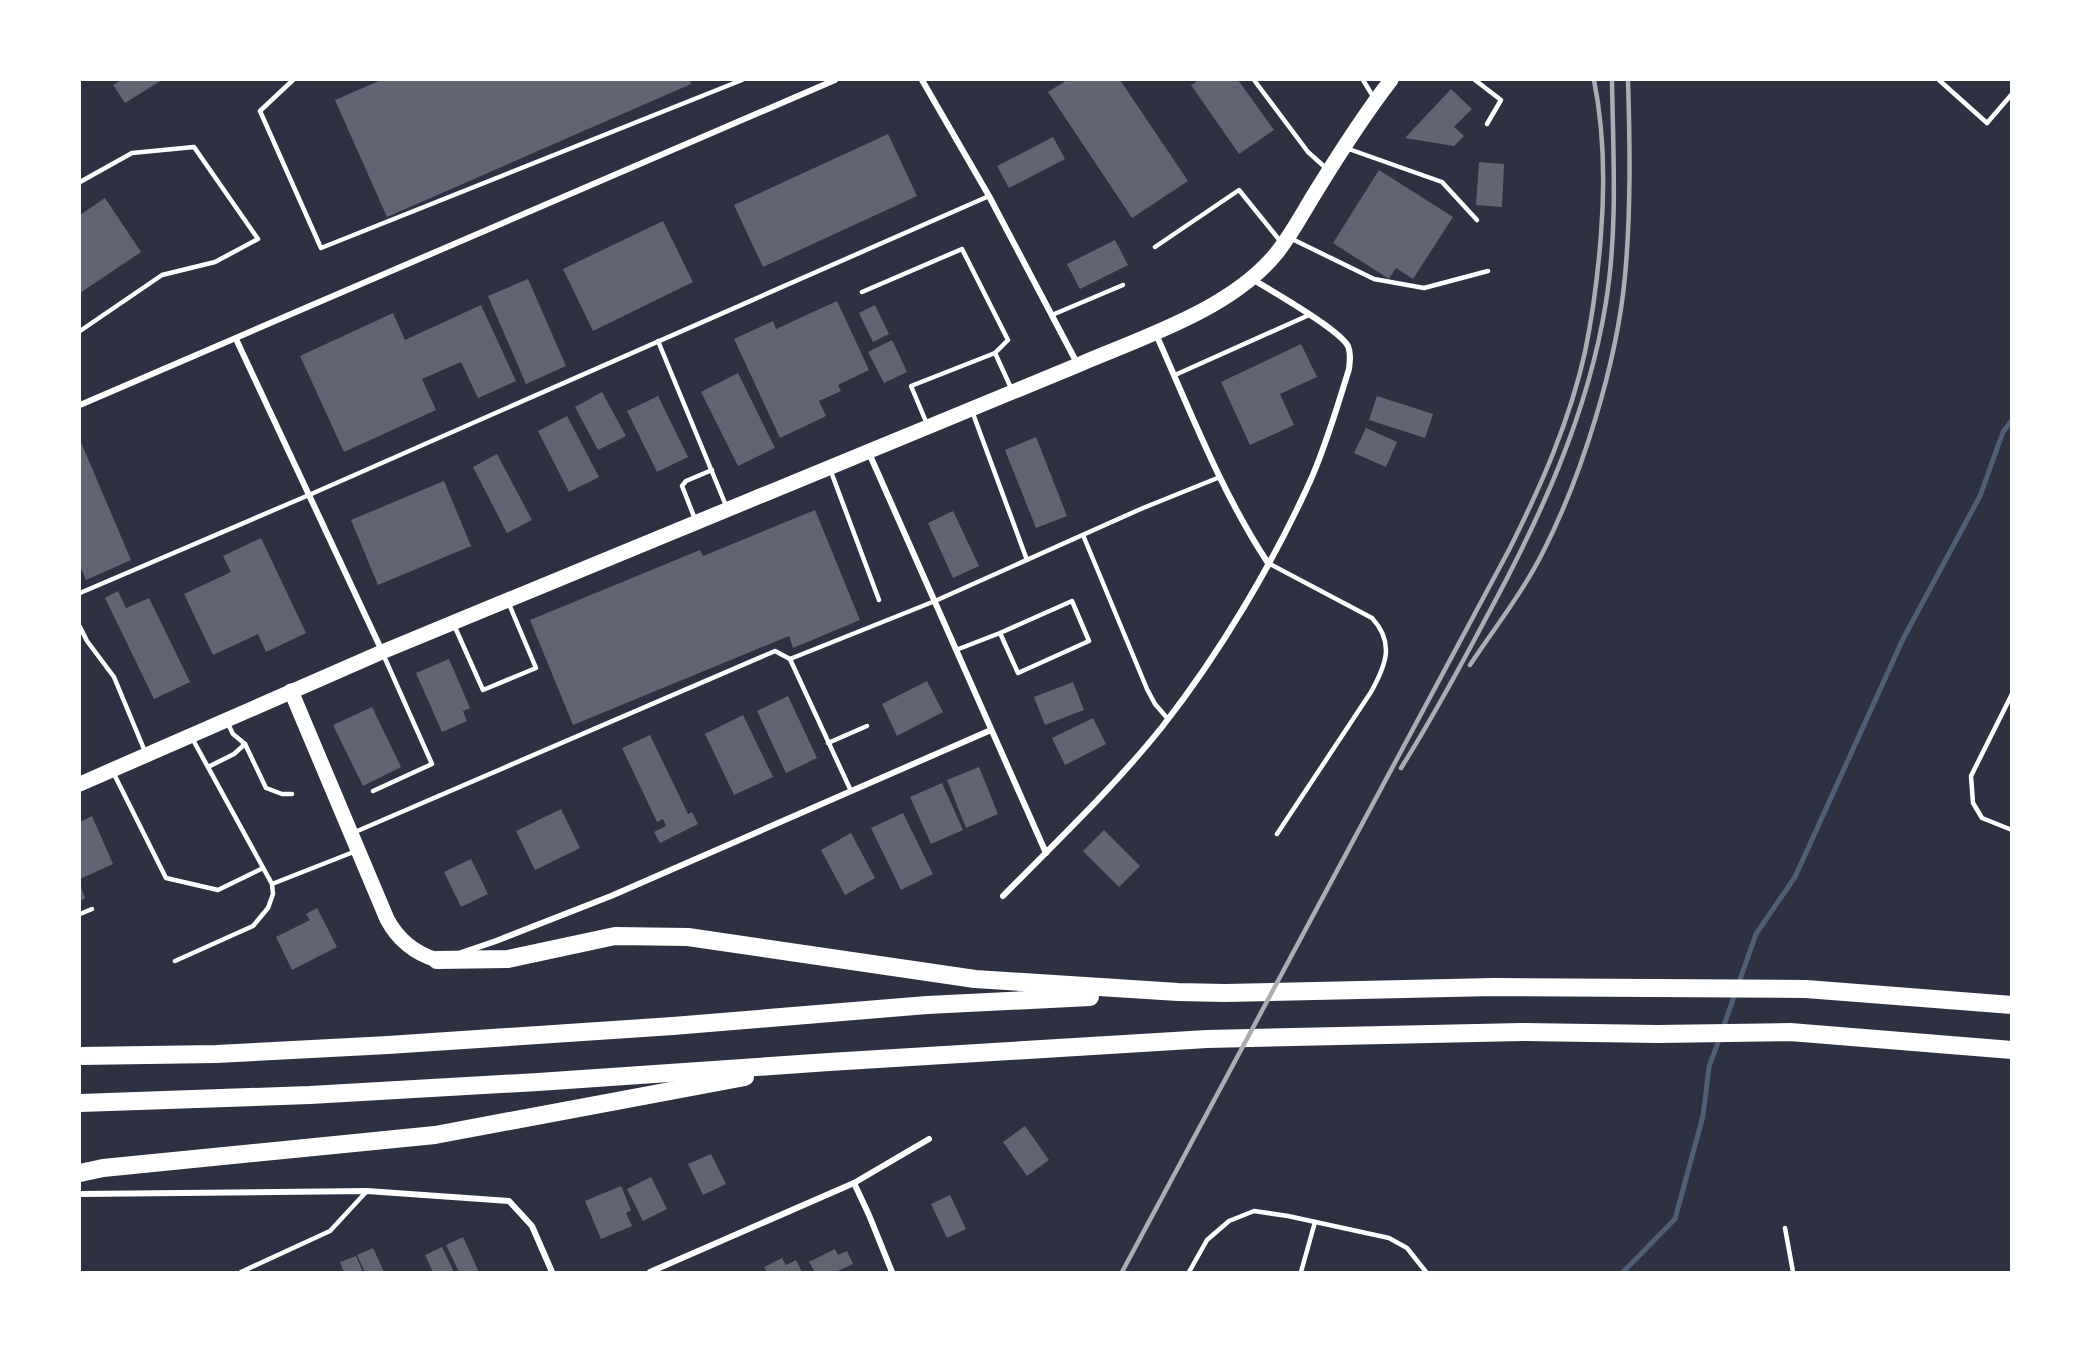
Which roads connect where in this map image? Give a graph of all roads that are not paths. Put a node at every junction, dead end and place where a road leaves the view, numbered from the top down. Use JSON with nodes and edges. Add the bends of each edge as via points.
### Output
{"nodes":[{"id":1,"x":293,"y":80,"type":"edge"},
{"id":2,"x":742,"y":80,"type":"edge"},
{"id":3,"x":835,"y":80,"type":"edge"},
{"id":4,"x":922,"y":80,"type":"edge"},
{"id":5,"x":1254,"y":80,"type":"edge"},
{"id":6,"x":1363,"y":80,"type":"edge"},
{"id":7,"x":1391,"y":80,"type":"edge"},
{"id":8,"x":1475,"y":80,"type":"edge"},
{"id":9,"x":1940,"y":80,"type":"edge"},
{"id":10,"x":2012,"y":94,"type":"edge"},
{"id":11,"x":1375,"y":100,"type":"junction"},
{"id":12,"x":1487,"y":124,"type":"dead end"},
{"id":13,"x":1344,"y":147,"type":"junction"},
{"id":14,"x":1329,"y":171,"type":"junction"},
{"id":15,"x":80,"y":182,"type":"edge"},
{"id":16,"x":989,"y":196,"type":"junction"},
{"id":17,"x":1477,"y":220,"type":"dead end"},
{"id":18,"x":1285,"y":241,"type":"junction"},
{"id":19,"x":1155,"y":247,"type":"dead end"},
{"id":20,"x":1488,"y":271,"type":"dead end"},
{"id":21,"x":1251,"y":278,"type":"junction"},
{"id":22,"x":1123,"y":285,"type":"dead end"},
{"id":23,"x":862,"y":292,"type":"dead end"},
{"id":24,"x":1052,"y":315,"type":"junction"},
{"id":25,"x":1309,"y":315,"type":"junction"},
{"id":26,"x":80,"y":331,"type":"edge"},
{"id":27,"x":1155,"y":332,"type":"junction"},
{"id":28,"x":236,"y":339,"type":"junction"},
{"id":29,"x":658,"y":341,"type":"junction"},
{"id":30,"x":995,"y":353,"type":"junction"},
{"id":31,"x":1078,"y":365,"type":"junction"},
{"id":32,"x":1175,"y":375,"type":"junction"},
{"id":33,"x":1012,"y":392,"type":"junction"},
{"id":34,"x":80,"y":405,"type":"edge"},
{"id":35,"x":971,"y":409,"type":"junction"},
{"id":36,"x":928,"y":426,"type":"junction"},
{"id":37,"x":868,"y":450,"type":"junction"},
{"id":38,"x":829,"y":467,"type":"junction"},
{"id":39,"x":712,"y":470,"type":"junction"},
{"id":40,"x":1221,"y":477,"type":"junction"},
{"id":41,"x":309,"y":495,"type":"junction"},
{"id":42,"x":728,"y":509,"type":"junction"},
{"id":43,"x":696,"y":522,"type":"junction"},
{"id":44,"x":1083,"y":535,"type":"junction"},
{"id":45,"x":1027,"y":560,"type":"junction"},
{"id":46,"x":1268,"y":563,"type":"junction"},
{"id":47,"x":80,"y":593,"type":"edge"},
{"id":48,"x":508,"y":600,"type":"junction"},
{"id":49,"x":879,"y":600,"type":"dead end"},
{"id":50,"x":935,"y":601,"type":"junction"},
{"id":51,"x":453,"y":623,"type":"junction"},
{"id":52,"x":80,"y":627,"type":"edge"},
{"id":53,"x":1000,"y":633,"type":"junction"},
{"id":54,"x":956,"y":650,"type":"junction"},
{"id":55,"x":382,"y":652,"type":"junction"},
{"id":56,"x":790,"y":659,"type":"junction"},
{"id":57,"x":291,"y":691,"type":"junction"},
{"id":58,"x":2012,"y":694,"type":"edge"},
{"id":59,"x":1168,"y":719,"type":"junction"},
{"id":60,"x":225,"y":720,"type":"junction"},
{"id":61,"x":867,"y":726,"type":"dead end"},
{"id":62,"x":991,"y":730,"type":"junction"},
{"id":63,"x":191,"y":735,"type":"junction"},
{"id":64,"x":828,"y":743,"type":"junction"},
{"id":65,"x":245,"y":744,"type":"junction"},
{"id":66,"x":146,"y":754,"type":"junction"},
{"id":67,"x":208,"y":767,"type":"junction"},
{"id":68,"x":112,"y":770,"type":"junction"},
{"id":69,"x":80,"y":784,"type":"edge"},
{"id":70,"x":851,"y":791,"type":"junction"},
{"id":71,"x":373,"y":792,"type":"dead end"},
{"id":72,"x":292,"y":794,"type":"dead end"},
{"id":73,"x":2012,"y":830,"type":"edge"},
{"id":74,"x":350,"y":833,"type":"junction"},
{"id":75,"x":1277,"y":834,"type":"dead end"},
{"id":76,"x":357,"y":850,"type":"junction"},
{"id":77,"x":1046,"y":853,"type":"junction"},
{"id":78,"x":263,"y":868,"type":"junction"},
{"id":79,"x":272,"y":884,"type":"junction"},
{"id":80,"x":1003,"y":896,"type":"dead end"},
{"id":81,"x":92,"y":909,"type":"dead end"},
{"id":82,"x":80,"y":914,"type":"edge"},
{"id":83,"x":437,"y":960,"type":"junction"},
{"id":84,"x":175,"y":961,"type":"dead end"},
{"id":85,"x":1178,"y":992,"type":"junction"},
{"id":86,"x":2012,"y":1005,"type":"edge"},
{"id":87,"x":2012,"y":1050,"type":"edge"},
{"id":88,"x":80,"y":1056,"type":"edge"},
{"id":89,"x":829,"y":1062,"type":"junction"},
{"id":90,"x":80,"y":1103,"type":"edge"},
{"id":91,"x":929,"y":1139,"type":"dead end"},
{"id":92,"x":80,"y":1173,"type":"edge"},
{"id":93,"x":854,"y":1183,"type":"junction"},
{"id":94,"x":367,"y":1191,"type":"junction"},
{"id":95,"x":80,"y":1194,"type":"edge"},
{"id":96,"x":1315,"y":1222,"type":"junction"},
{"id":97,"x":1785,"y":1228,"type":"dead end"},
{"id":98,"x":242,"y":1272,"type":"edge"},
{"id":99,"x":552,"y":1272,"type":"edge"},
{"id":100,"x":650,"y":1272,"type":"edge"},
{"id":101,"x":892,"y":1272,"type":"edge"},
{"id":102,"x":1189,"y":1272,"type":"edge"},
{"id":103,"x":1301,"y":1272,"type":"edge"},
{"id":104,"x":1426,"y":1272,"type":"edge"},
{"id":105,"x":1793,"y":1272,"type":"edge"}],
"edges":[{"from":1,"to":2,"type":"lane","via":[[260,111],[321,248]]},
{"from":3,"to":28,"type":"street"},
{"from":4,"to":16,"type":"street"},
{"from":5,"to":14,"type":"lane","via":[[1308,152]]},
{"from":6,"to":11,"type":"lane"},
{"from":7,"to":11,"type":"main road"},
{"from":8,"to":12,"type":"lane","via":[[1502,100]]},
{"from":9,"to":10,"type":"lane","via":[[1987,123]]},
{"from":11,"to":13,"type":"main road"},
{"from":13,"to":14,"type":"main road"},
{"from":13,"to":17,"type":"lane","via":[[1442,182]]},
{"from":14,"to":18,"type":"main road"},
{"from":15,"to":26,"type":"lane","via":[[132,153],[194,147],[258,239],[215,262],[162,275]]},
{"from":16,"to":24,"type":"street"},
{"from":16,"to":29,"type":"lane"},
{"from":18,"to":19,"type":"lane","via":[[1239,190]]},
{"from":18,"to":20,"type":"lane","via":[[1374,279],[1424,288]]},
{"from":18,"to":21,"type":"main road"},
{"from":21,"to":25,"type":"street"},
{"from":21,"to":27,"type":"main road","via":[[1221,300]]},
{"from":22,"to":24,"type":"lane"},
{"from":23,"to":30,"type":"lane","via":[[962,249],[1008,340]]},
{"from":24,"to":31,"type":"street"},
{"from":25,"to":32,"type":"lane"},
{"from":25,"to":46,"type":"street","via":[[1347,345],[1349,369],[1312,477]]},
{"from":27,"to":31,"type":"main road"},
{"from":27,"to":32,"type":"street"},
{"from":28,"to":34,"type":"street"},
{"from":28,"to":41,"type":"street"},
{"from":29,"to":39,"type":"lane"},
{"from":29,"to":41,"type":"lane"},
{"from":30,"to":33,"type":"lane"},
{"from":30,"to":36,"type":"lane","via":[[911,386]]},
{"from":31,"to":33,"type":"main road"},
{"from":32,"to":40,"type":"street"},
{"from":33,"to":35,"type":"main road"},
{"from":35,"to":36,"type":"main road"},
{"from":35,"to":45,"type":"lane"},
{"from":36,"to":37,"type":"main road"},
{"from":37,"to":38,"type":"main road"},
{"from":37,"to":50,"type":"street"},
{"from":38,"to":42,"type":"main road"},
{"from":38,"to":49,"type":"lane"},
{"from":39,"to":42,"type":"lane"},
{"from":39,"to":43,"type":"lane","via":[[682,486]]},
{"from":40,"to":44,"type":"lane"},
{"from":40,"to":46,"type":"street"},
{"from":41,"to":47,"type":"lane"},
{"from":41,"to":55,"type":"street"},
{"from":42,"to":43,"type":"main road"},
{"from":43,"to":48,"type":"main road"},
{"from":44,"to":45,"type":"lane"},
{"from":44,"to":59,"type":"lane","via":[[1146,689]]},
{"from":45,"to":50,"type":"lane"},
{"from":46,"to":59,"type":"street","via":[[1205,669]]},
{"from":46,"to":75,"type":"lane","via":[[1372,618],[1386,642],[1382,672],[1371,692]]},
{"from":48,"to":51,"type":"main road"},
{"from":48,"to":51,"type":"lane","via":[[536,668],[526,673],[483,690]]},
{"from":50,"to":54,"type":"street"},
{"from":50,"to":56,"type":"lane"},
{"from":51,"to":55,"type":"main road"},
{"from":52,"to":66,"type":"lane","via":[[114,677]]},
{"from":53,"to":53,"type":"lane","via":[[1018,673],[1089,641],[1072,601]]},
{"from":53,"to":54,"type":"lane"},
{"from":54,"to":62,"type":"street"},
{"from":55,"to":57,"type":"main road"},
{"from":55,"to":71,"type":"lane","via":[[432,764]]},
{"from":56,"to":64,"type":"lane"},
{"from":56,"to":74,"type":"lane","via":[[775,651]]},
{"from":57,"to":60,"type":"main road"},
{"from":57,"to":74,"type":"main road"},
{"from":58,"to":73,"type":"lane","via":[[1971,776],[1973,803],[1982,818]]},
{"from":59,"to":77,"type":"street"},
{"from":60,"to":63,"type":"main road"},
{"from":60,"to":65,"type":"lane"},
{"from":61,"to":64,"type":"lane"},
{"from":62,"to":70,"type":"street"},
{"from":62,"to":77,"type":"street"},
{"from":63,"to":66,"type":"main road"},
{"from":63,"to":67,"type":"lane"},
{"from":64,"to":70,"type":"lane"},
{"from":65,"to":67,"type":"lane"},
{"from":65,"to":72,"type":"lane","via":[[266,788]]},
{"from":66,"to":68,"type":"main road"},
{"from":67,"to":78,"type":"lane"},
{"from":68,"to":69,"type":"main road"},
{"from":68,"to":78,"type":"lane","via":[[166,878],[218,890]]},
{"from":70,"to":83,"type":"street","via":[[611,896]]},
{"from":74,"to":76,"type":"main road"},
{"from":76,"to":79,"type":"lane"},
{"from":76,"to":83,"type":"main road","via":[[396,933],[414,950]]},
{"from":77,"to":80,"type":"street"},
{"from":78,"to":79,"type":"lane"},
{"from":79,"to":84,"type":"lane","via":[[268,908],[253,926]]},
{"from":81,"to":82,"type":"lane"},
{"from":83,"to":85,"type":"highway","via":[[508,959],[615,936],[688,937],[975,979]]},
{"from":85,"to":86,"type":"highway","via":[[1494,987],[1806,989]]},
{"from":85,"to":88,"type":"highway","via":[[927,1005],[388,1045]]},
{"from":87,"to":89,"type":"highway","via":[[1790,1032],[1522,1032],[1207,1039]]},
{"from":89,"to":90,"type":"highway","via":[[346,1093]]},
{"from":89,"to":92,"type":"highway","via":[[435,1135]]},
{"from":91,"to":93,"type":"street"},
{"from":93,"to":100,"type":"street"},
{"from":93,"to":101,"type":"street"},
{"from":94,"to":95,"type":"street"},
{"from":94,"to":98,"type":"lane","via":[[330,1231]]},
{"from":94,"to":99,"type":"street","via":[[509,1201],[532,1226]]},
{"from":96,"to":102,"type":"lane","via":[[1254,1211],[1229,1221],[1207,1240]]},
{"from":96,"to":103,"type":"lane"},
{"from":96,"to":104,"type":"lane","via":[[1389,1238],[1407,1248]]},
{"from":97,"to":105,"type":"lane"}]}
